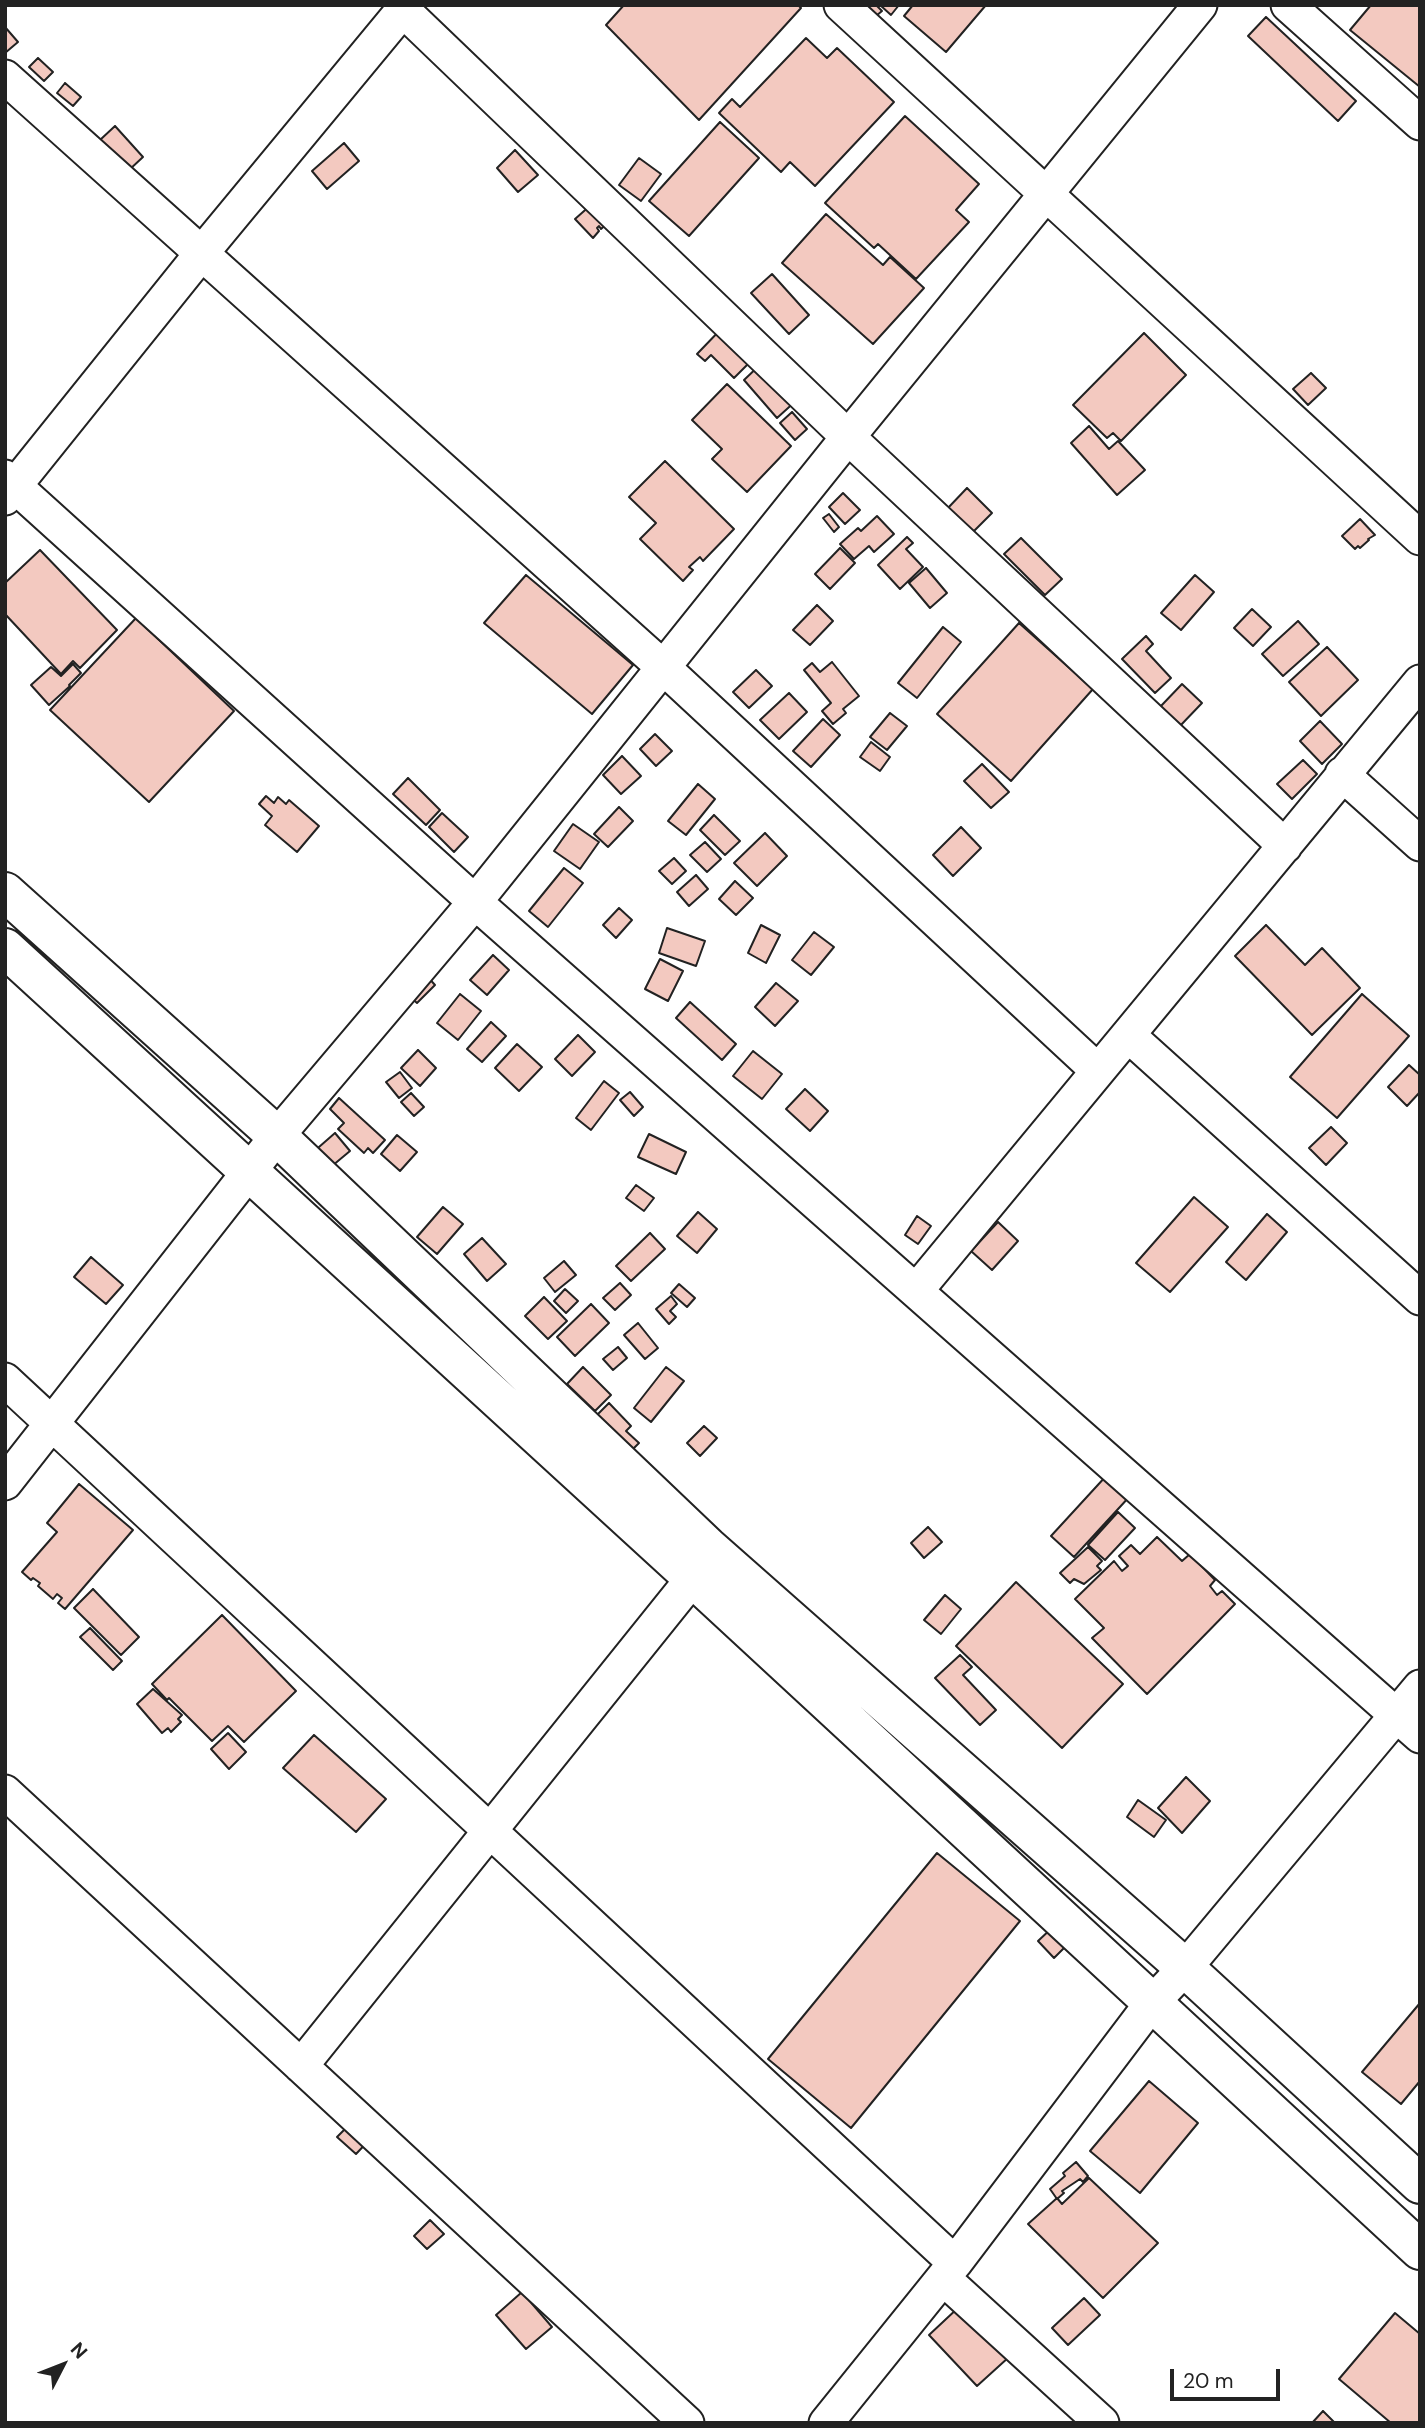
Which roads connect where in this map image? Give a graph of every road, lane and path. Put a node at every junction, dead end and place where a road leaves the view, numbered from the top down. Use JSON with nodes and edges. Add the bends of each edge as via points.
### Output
{"nodes":[{"id":1,"x":841,"y":5,"type":"edge"},
{"id":2,"x":1200,"y":5,"type":"edge"},
{"id":3,"x":1289,"y":5,"type":"edge"},
{"id":4,"x":405,"y":8,"type":"edge"},
{"id":5,"x":5,"y":78,"type":"edge"},
{"id":6,"x":1420,"y":124,"type":"edge"},
{"id":7,"x":1047,"y":195,"type":"junction"},
{"id":8,"x":201,"y":254,"type":"junction"},
{"id":9,"x":848,"y":437,"type":"junction"},
{"id":10,"x":9,"y":487,"type":"edge"},
{"id":11,"x":1420,"y":538,"type":"edge"},
{"id":12,"x":664,"y":668,"type":"junction"},
{"id":13,"x":1420,"y":682,"type":"edge"},
{"id":14,"x":1342,"y":775,"type":"junction"},
{"id":15,"x":1420,"y":844,"type":"edge"},
{"id":16,"x":1284,"y":846,"type":"junction"},
{"id":17,"x":5,"y":892,"type":"edge"},
{"id":18,"x":475,"y":902,"type":"junction"},
{"id":19,"x":5,"y":948,"type":"edge"},
{"id":20,"x":1128,"y":1035,"type":"junction"},
{"id":21,"x":1098,"y":1071,"type":"junction"},
{"id":22,"x":277,"y":1136,"type":"junction"},
{"id":23,"x":249,"y":1171,"type":"junction"},
{"id":24,"x":916,"y":1291,"type":"junction"},
{"id":25,"x":1420,"y":1298,"type":"edge"},
{"id":26,"x":5,"y":1380,"type":"edge"},
{"id":27,"x":53,"y":1424,"type":"junction"},
{"id":28,"x":5,"y":1483,"type":"edge"},
{"id":29,"x":693,"y":1578,"type":"junction"},
{"id":30,"x":1420,"y":1687,"type":"edge"},
{"id":31,"x":1408,"y":1726,"type":"edge"},
{"id":32,"x":5,"y":1792,"type":"edge"},
{"id":33,"x":491,"y":1831,"type":"junction"},
{"id":34,"x":1185,"y":1968,"type":"junction"},
{"id":35,"x":1152,"y":2004,"type":"junction"},
{"id":36,"x":301,"y":2066,"type":"junction"},
{"id":37,"x":1420,"y":2184,"type":"edge"},
{"id":38,"x":1420,"y":2250,"type":"edge"},
{"id":39,"x":949,"y":2270,"type":"junction"},
{"id":40,"x":687,"y":2423,"type":"edge"},
{"id":41,"x":826,"y":2423,"type":"edge"},
{"id":42,"x":1102,"y":2423,"type":"edge"}],
"edges":[{"from":1,"to":7,"type":"street"},
{"from":2,"to":7,"type":"street"},
{"from":3,"to":6,"type":"street"},
{"from":4,"to":8,"type":"street"},
{"from":4,"to":9,"type":"street"},
{"from":5,"to":8,"type":"street"},
{"from":7,"to":9,"type":"street"},
{"from":7,"to":11,"type":"street"},
{"from":8,"to":10,"type":"street"},
{"from":8,"to":12,"type":"street"},
{"from":9,"to":12,"type":"street"},
{"from":9,"to":16,"type":"street"},
{"from":10,"to":18,"type":"street"},
{"from":12,"to":18,"type":"street"},
{"from":12,"to":21,"type":"street"},
{"from":13,"to":14,"type":"street"},
{"from":14,"to":15,"type":"street"},
{"from":14,"to":16,"type":"street"},
{"from":16,"to":20,"type":"street"},
{"from":17,"to":22,"type":"street"},
{"from":18,"to":22,"type":"street"},
{"from":18,"to":24,"type":"street"},
{"from":19,"to":23,"type":"street"},
{"from":20,"to":21,"type":"street"},
{"from":20,"to":25,"type":"street"},
{"from":21,"to":24,"type":"street"},
{"from":22,"to":23,"type":"street"},
{"from":22,"to":34,"type":"street","via":[[709,1546]]},
{"from":23,"to":27,"type":"street"},
{"from":23,"to":29,"type":"street"},
{"from":24,"to":31,"type":"street"},
{"from":26,"to":27,"type":"street"},
{"from":27,"to":28,"type":"street"},
{"from":27,"to":33,"type":"street"},
{"from":29,"to":33,"type":"street"},
{"from":29,"to":35,"type":"street"},
{"from":30,"to":31,"type":"street"},
{"from":31,"to":34,"type":"street"},
{"from":32,"to":36,"type":"street"},
{"from":33,"to":36,"type":"street"},
{"from":33,"to":39,"type":"street"},
{"from":34,"to":35,"type":"street"},
{"from":34,"to":37,"type":"street"},
{"from":35,"to":38,"type":"street"},
{"from":35,"to":39,"type":"street"},
{"from":36,"to":40,"type":"street"},
{"from":39,"to":41,"type":"street"},
{"from":39,"to":42,"type":"street"}]}
